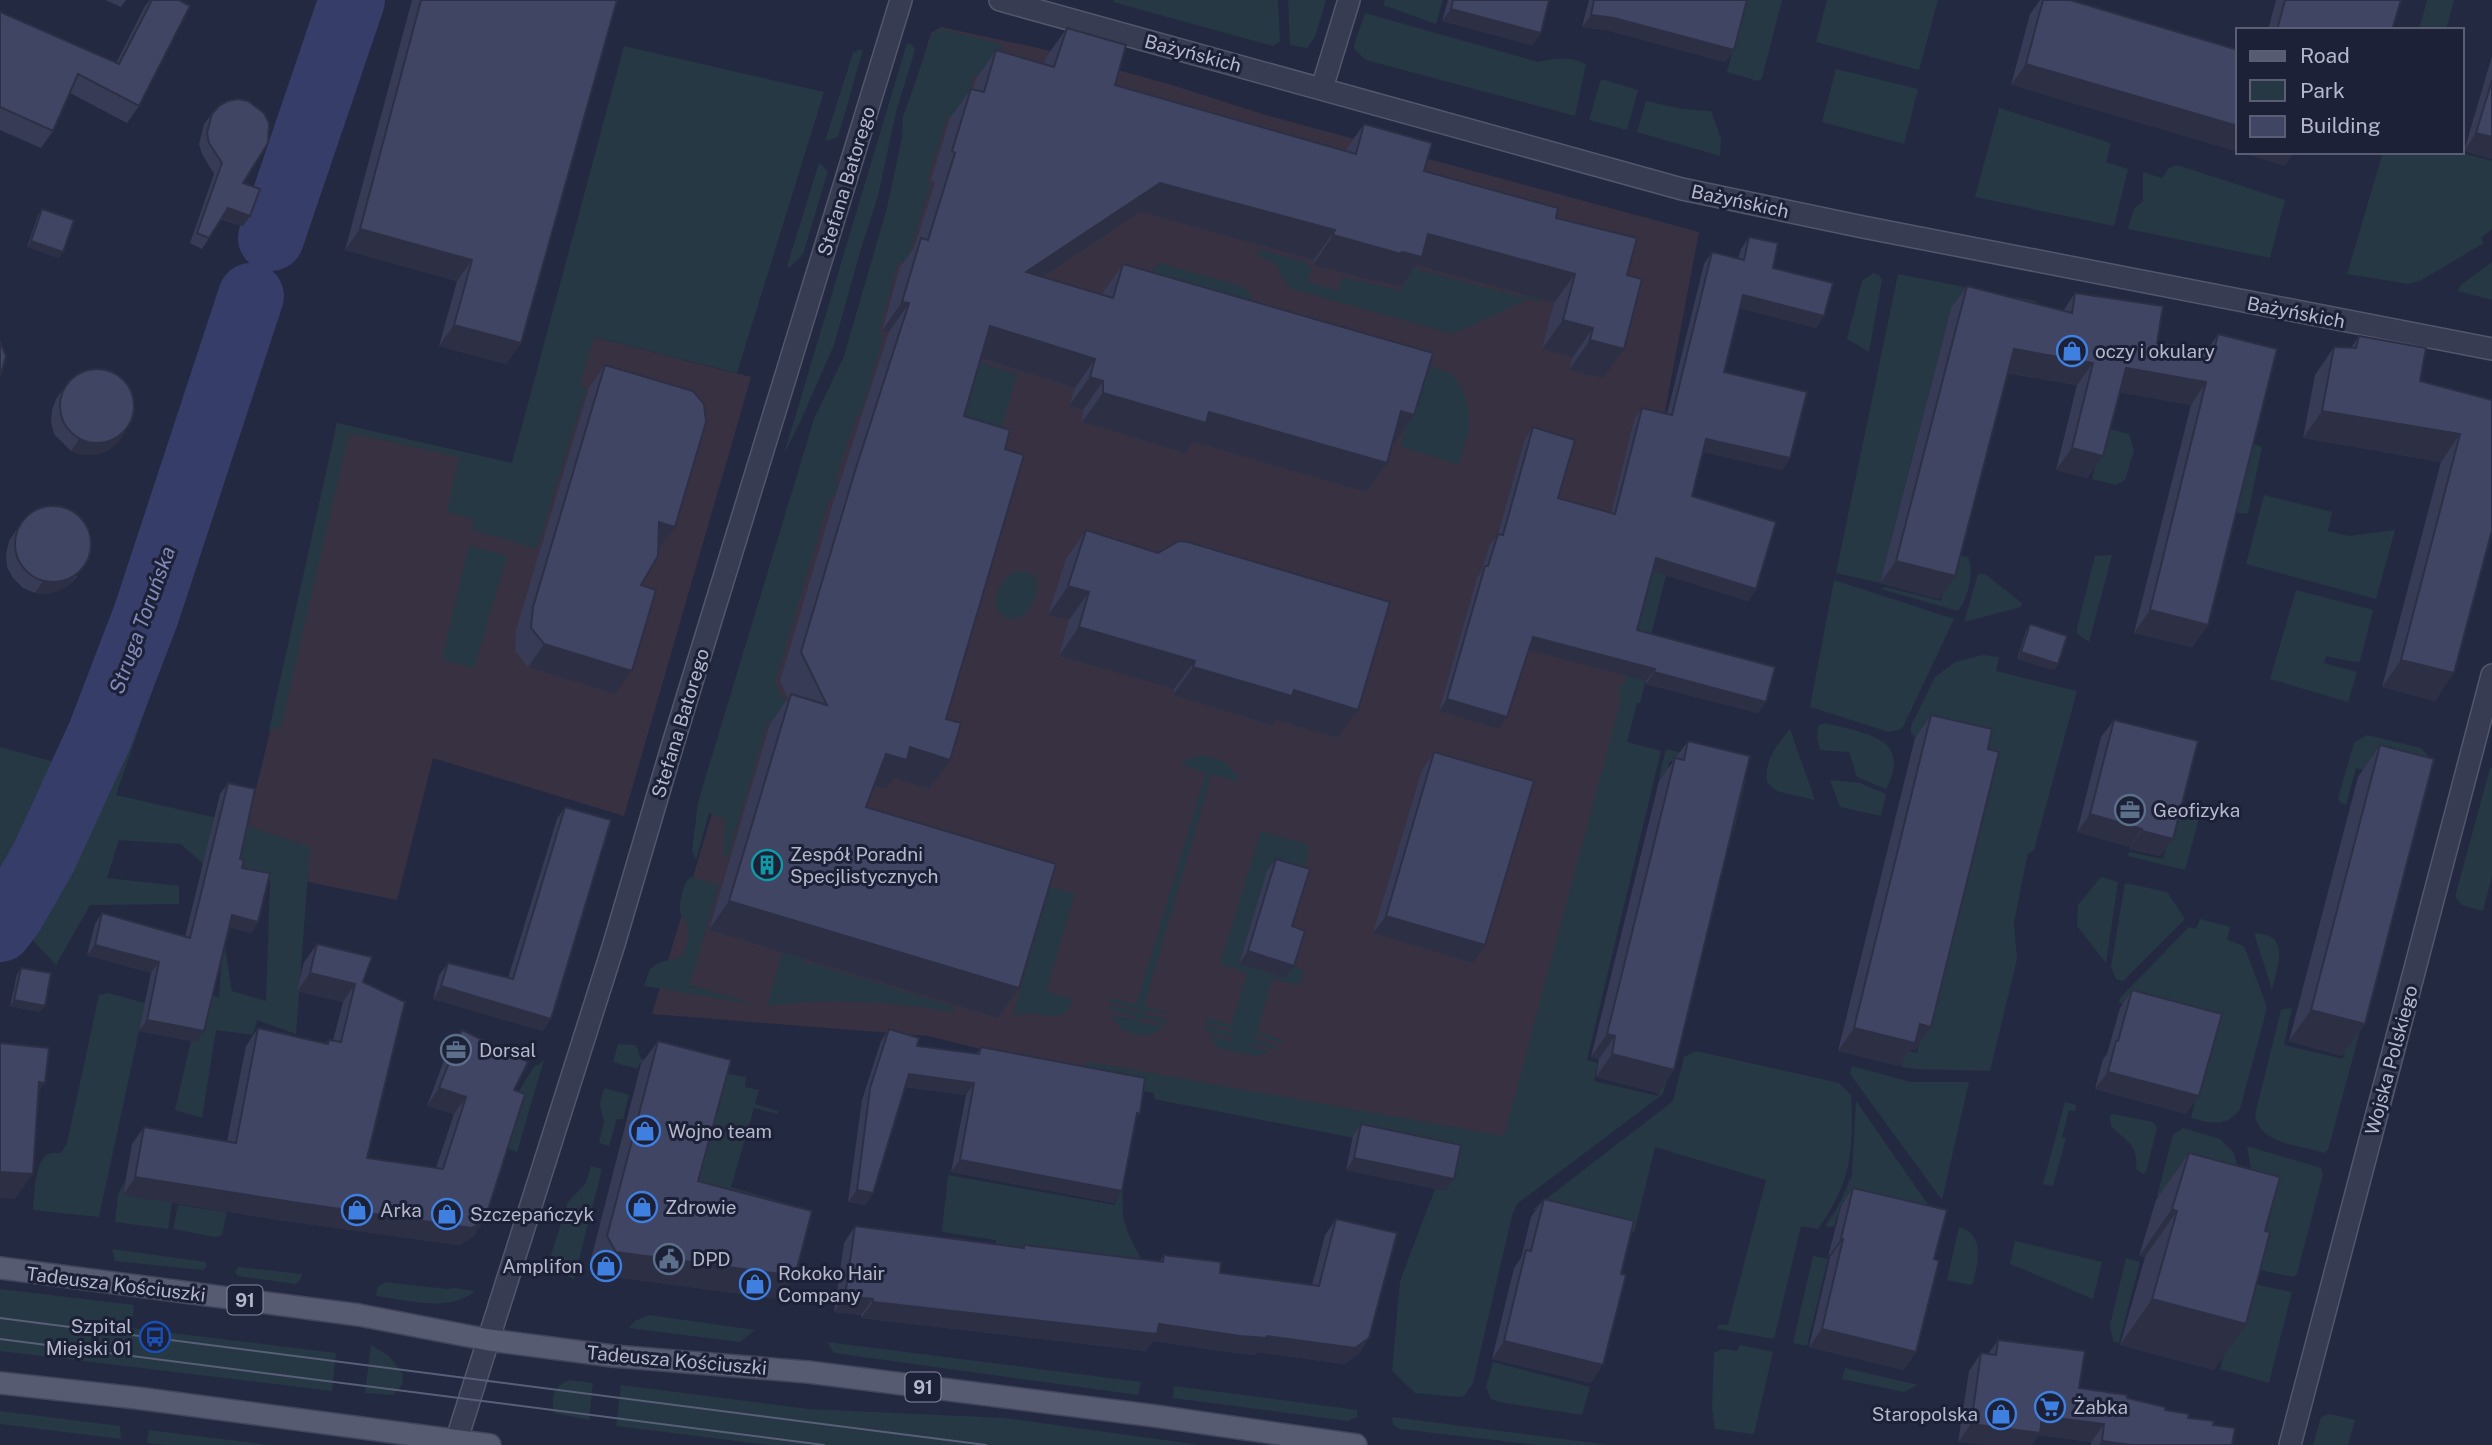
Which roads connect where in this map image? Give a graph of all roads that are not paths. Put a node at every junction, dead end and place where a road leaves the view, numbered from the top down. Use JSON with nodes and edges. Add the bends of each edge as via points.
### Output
{"nodes":[{"id":1,"x":901,"y":0,"type":"edge"},
{"id":2,"x":1000,"y":0,"type":"edge"},
{"id":3,"x":1349,"y":0,"type":"edge"},
{"id":4,"x":1076,"y":10,"type":"edge"},
{"id":5,"x":1322,"y":89,"type":"junction"},
{"id":6,"x":2492,"y":349,"type":"edge"},
{"id":7,"x":2492,"y":675,"type":"edge"},
{"id":8,"x":0,"y":1269,"type":"edge"},
{"id":9,"x":489,"y":1340,"type":"junction"},
{"id":10,"x":0,"y":1383,"type":"edge"},
{"id":11,"x":456,"y":1442,"type":"edge"},
{"id":12,"x":490,"y":1445,"type":"edge"},
{"id":13,"x":1356,"y":1445,"type":"edge"},
{"id":14,"x":2290,"y":1445,"type":"edge"}],
"edges":[{"from":1,"to":9,"type":"street","name":"Stefana Batorego"},
{"from":2,"to":4,"type":"street","name":"Bażyńskich"},
{"from":3,"to":5,"type":"street"},
{"from":4,"to":5,"type":"street","name":"Bażyńskich"},
{"from":5,"to":6,"type":"street","name":"Bażyńskich","via":[[1719,197]]},
{"from":7,"to":14,"type":"street","name":"Wojska Polskiego"},
{"from":8,"to":9,"type":"main road","name":"Tadeusza Kościuszki","number":"91","via":[[359,1315]]},
{"from":9,"to":11,"type":"street","name":"Stefana Batorego"},
{"from":9,"to":13,"type":"main road","name":"Tadeusza Kościuszki","number":"91","via":[[613,1356],[808,1372]]},
{"from":10,"to":11,"type":"main road"},
{"from":11,"to":12,"type":"main road"}]}
